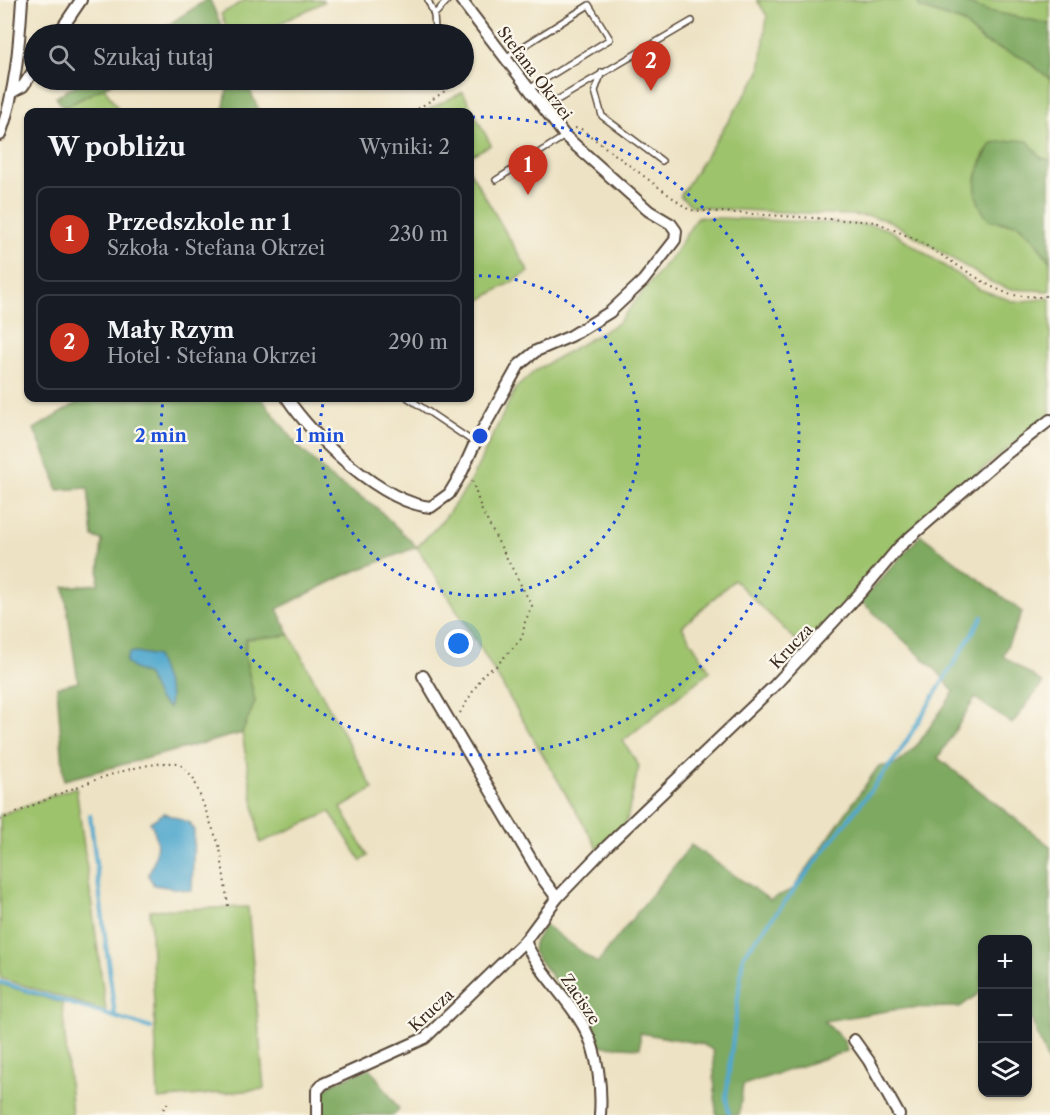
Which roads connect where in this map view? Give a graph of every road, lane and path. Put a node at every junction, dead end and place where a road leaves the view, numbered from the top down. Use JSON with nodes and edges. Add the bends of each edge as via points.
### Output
{"nodes":[{"id":1,"x":22,"y":0,"type":"edge"},
{"id":2,"x":81,"y":0,"type":"edge"},
{"id":3,"x":428,"y":0,"type":"edge"},
{"id":4,"x":448,"y":0,"type":"edge"},
{"id":5,"x":461,"y":0,"type":"edge"},
{"id":6,"x":434,"y":15,"type":"junction"},
{"id":7,"x":692,"y":21,"type":"dead end"},
{"id":8,"x":65,"y":24,"type":"edge"},
{"id":9,"x":435,"y":24,"type":"edge"},
{"id":10,"x":505,"y":58,"type":"junction"},
{"id":11,"x":602,"y":72,"type":"junction"},
{"id":12,"x":24,"y":85,"type":"edge"},
{"id":13,"x":529,"y":89,"type":"junction"},
{"id":14,"x":445,"y":90,"type":"edge"},
{"id":15,"x":12,"y":92,"type":"junction"},
{"id":16,"x":538,"y":102,"type":"junction"},
{"id":17,"x":419,"y":108,"type":"edge"},
{"id":18,"x":4,"y":110,"type":"edge"},
{"id":19,"x":562,"y":132,"type":"junction"},
{"id":20,"x":0,"y":135,"type":"edge"},
{"id":21,"x":662,"y":161,"type":"dead end"},
{"id":22,"x":496,"y":180,"type":"dead end"},
{"id":23,"x":1050,"y":295,"type":"edge"},
{"id":24,"x":290,"y":402,"type":"edge"},
{"id":25,"x":414,"y":402,"type":"edge"},
{"id":26,"x":1050,"y":420,"type":"edge"},
{"id":27,"x":475,"y":443,"type":"junction"},
{"id":28,"x":466,"y":463,"type":"junction"},
{"id":29,"x":423,"y":676,"type":"dead end"},
{"id":30,"x":451,"y":725,"type":"junction"},
{"id":31,"x":0,"y":820,"type":"edge"},
{"id":32,"x":557,"y":898,"type":"junction"},
{"id":33,"x":228,"y":906,"type":"dead end"},
{"id":34,"x":525,"y":941,"type":"junction"},
{"id":35,"x":854,"y":1040,"type":"dead end"},
{"id":36,"x":170,"y":1101,"type":"dead end"},
{"id":37,"x":162,"y":1115,"type":"edge"},
{"id":38,"x":317,"y":1115,"type":"edge"},
{"id":39,"x":600,"y":1115,"type":"edge"},
{"id":40,"x":899,"y":1115,"type":"edge"}],
"edges":[{"from":1,"to":15,"type":"street"},
{"from":2,"to":8,"type":"street"},
{"from":3,"to":6,"type":"lane"},
{"from":4,"to":6,"type":"lane"},
{"from":5,"to":10,"type":"street","name":"Stefana Okrzei"},
{"from":6,"to":9,"type":"lane"},
{"from":7,"to":11,"type":"lane"},
{"from":10,"to":13,"type":"street","name":"Stefana Okrzei"},
{"from":10,"to":13,"type":"lane","via":[[589,5],[610,39]]},
{"from":11,"to":16,"type":"lane","via":[[559,99]]},
{"from":11,"to":21,"type":"lane","via":[[595,91],[602,116]]},
{"from":12,"to":15,"type":"street"},
{"from":13,"to":16,"type":"street","name":"Stefana Okrzei"},
{"from":14,"to":17,"type":"path"},
{"from":15,"to":18,"type":"street"},
{"from":16,"to":19,"type":"street","name":"Stefana Okrzei"},
{"from":18,"to":20,"type":"street"},
{"from":19,"to":22,"type":"lane"},
{"from":19,"to":23,"type":"path","via":[[581,129],[689,210],[876,222],[919,241],[1011,295]]},
{"from":19,"to":27,"type":"street","name":"Stefana Okrzei","via":[[649,211],[671,224],[676,231],[675,240],[643,281],[610,312],[528,356],[509,379]]},
{"from":24,"to":28,"type":"street","via":[[341,457],[415,506],[440,503]]},
{"from":25,"to":27,"type":"lane"},
{"from":26,"to":32,"type":"street","name":"Krucza","via":[[900,546],[775,685]]},
{"from":27,"to":28,"type":"street"},
{"from":28,"to":30,"type":"path","via":[[482,511],[532,606],[522,638],[484,673]]},
{"from":29,"to":30,"type":"street"},
{"from":30,"to":32,"type":"street"},
{"from":31,"to":33,"type":"path","via":[[82,785],[160,762],[179,763],[193,777],[220,848]]},
{"from":32,"to":34,"type":"street","name":"Krucza"},
{"from":34,"to":38,"type":"street","name":"Krucza","via":[[425,1038],[323,1084],[317,1091]]},
{"from":34,"to":39,"type":"street","name":"Zacisze","via":[[587,1031],[596,1064]]},
{"from":35,"to":40,"type":"street"},
{"from":36,"to":37,"type":"path"}]}
